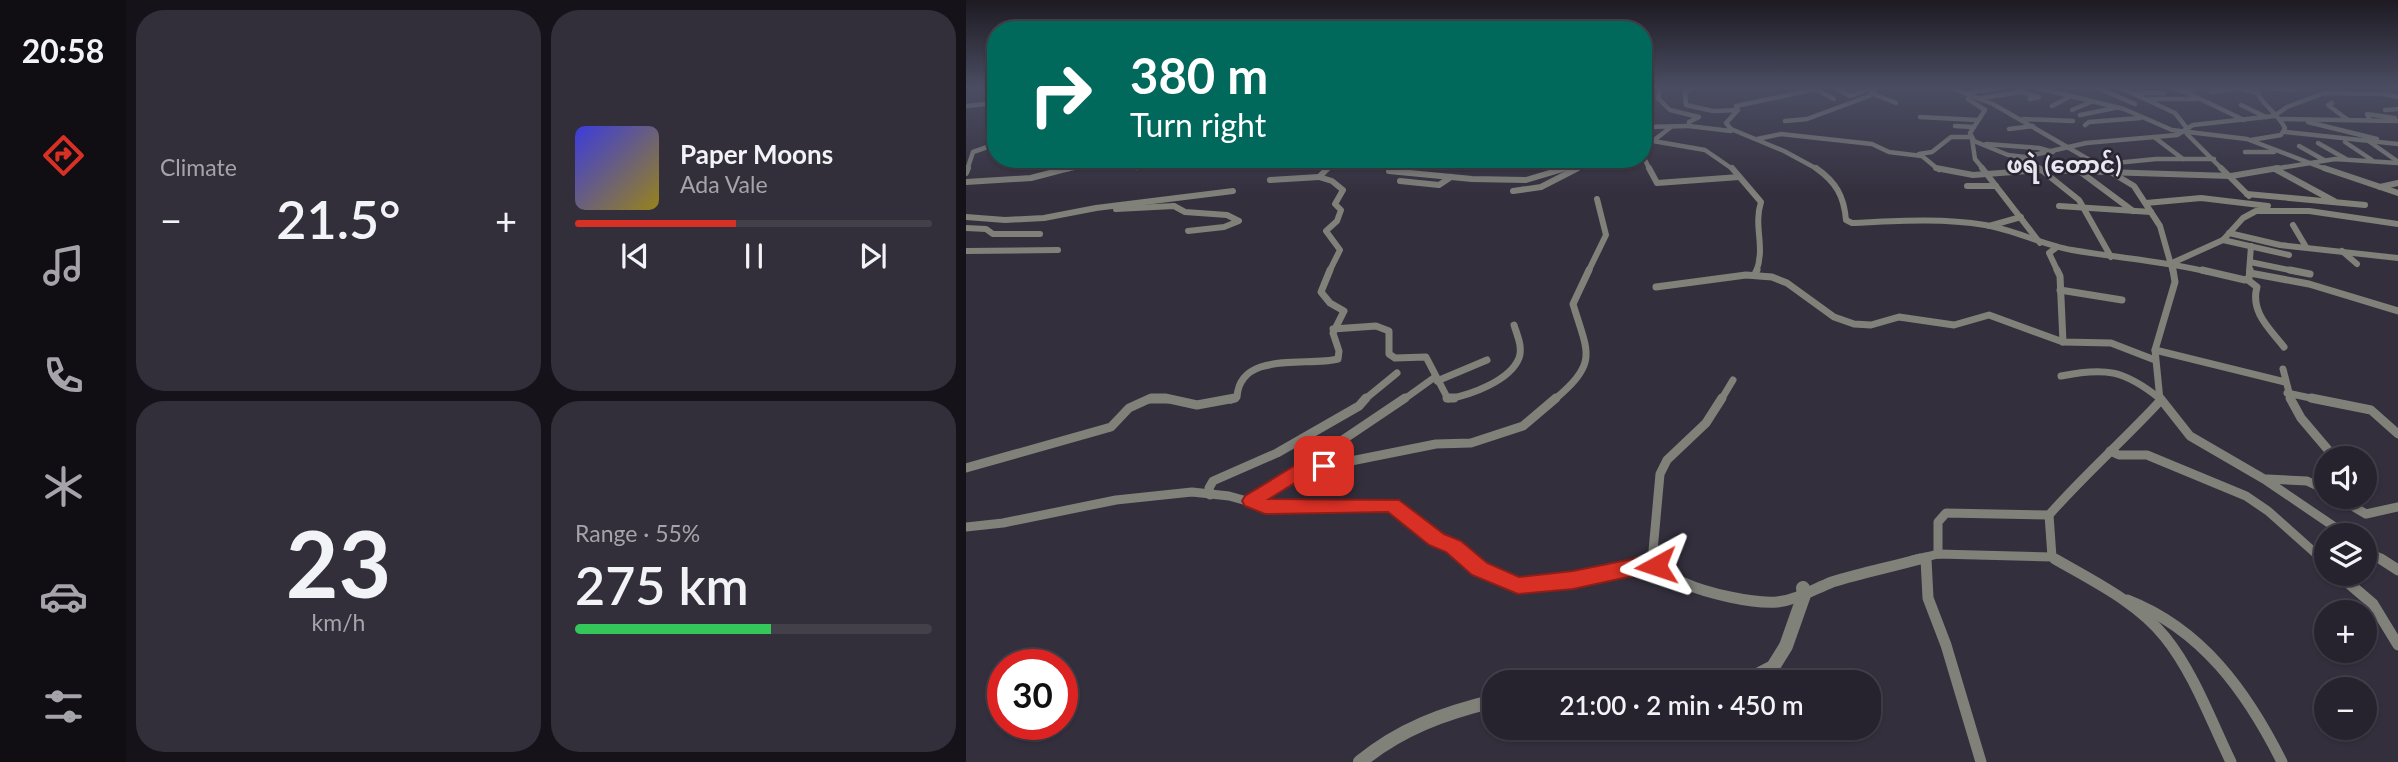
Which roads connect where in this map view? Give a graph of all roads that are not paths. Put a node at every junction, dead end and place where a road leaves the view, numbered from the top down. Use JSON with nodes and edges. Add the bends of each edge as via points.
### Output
{"nodes":[{"id":1,"x":1726,"y":124,"type":"edge"},
{"id":2,"x":1976,"y":124,"type":"edge"},
{"id":3,"x":2028,"y":124,"type":"edge"},
{"id":4,"x":2158,"y":124,"type":"edge"},
{"id":5,"x":2183,"y":124,"type":"edge"},
{"id":6,"x":2206,"y":124,"type":"junction"},
{"id":7,"x":2210,"y":124,"type":"edge"},
{"id":8,"x":2282,"y":124,"type":"edge"},
{"id":9,"x":2316,"y":124,"type":"edge"},
{"id":10,"x":1689,"y":126,"type":"joint"},
{"id":11,"x":1955,"y":126,"type":"dead end"},
{"id":12,"x":2033,"y":126,"type":"junction"},
{"id":13,"x":1652,"y":127,"type":"edge"},
{"id":14,"x":1671,"y":127,"type":"junction"},
{"id":15,"x":1974,"y":127,"type":"junction"},
{"id":16,"x":2186,"y":127,"type":"junction"},
{"id":17,"x":2009,"y":129,"type":"dead end"},
{"id":18,"x":1731,"y":131,"type":"junction"},
{"id":19,"x":2285,"y":132,"type":"junction"},
{"id":20,"x":2184,"y":133,"type":"junction"},
{"id":21,"x":2217,"y":135,"type":"junction"},
{"id":22,"x":2154,"y":136,"type":"junction"},
{"id":23,"x":1971,"y":138,"type":"junction"},
{"id":24,"x":1757,"y":139,"type":"junction"},
{"id":25,"x":2251,"y":140,"type":"junction"},
{"id":26,"x":2343,"y":140,"type":"junction"},
{"id":27,"x":2371,"y":142,"type":"junction"},
{"id":28,"x":2318,"y":143,"type":"dead end"},
{"id":29,"x":1980,"y":144,"type":"junction"},
{"id":30,"x":2398,"y":144,"type":"edge"},
{"id":31,"x":2299,"y":146,"type":"dead end"},
{"id":32,"x":987,"y":147,"type":"edge"},
{"id":33,"x":2068,"y":149,"type":"junction"},
{"id":34,"x":2053,"y":152,"type":"junction"},
{"id":35,"x":2245,"y":152,"type":"dead end"},
{"id":36,"x":2280,"y":152,"type":"junction"},
{"id":37,"x":1916,"y":155,"type":"junction"},
{"id":38,"x":2019,"y":156,"type":"junction"},
{"id":39,"x":2183,"y":159,"type":"junction"},
{"id":40,"x":2214,"y":159,"type":"junction"},
{"id":41,"x":2347,"y":159,"type":"junction"},
{"id":42,"x":2325,"y":160,"type":"junction"},
{"id":43,"x":2373,"y":160,"type":"junction"},
{"id":44,"x":2306,"y":163,"type":"junction"},
{"id":45,"x":2397,"y":163,"type":"edge"},
{"id":46,"x":2095,"y":165,"type":"junction"},
{"id":47,"x":1069,"y":168,"type":"edge"},
{"id":48,"x":1328,"y":168,"type":"edge"},
{"id":49,"x":1562,"y":168,"type":"edge"},
{"id":50,"x":1579,"y":168,"type":"edge"},
{"id":51,"x":1649,"y":168,"type":"edge"},
{"id":52,"x":2275,"y":169,"type":"junction"},
{"id":53,"x":2042,"y":170,"type":"junction"},
{"id":54,"x":1389,"y":171,"type":"dead end"},
{"id":55,"x":966,"y":173,"type":"edge"},
{"id":56,"x":2082,"y":173,"type":"junction"},
{"id":57,"x":2109,"y":173,"type":"junction"},
{"id":58,"x":1431,"y":175,"type":"junction"},
{"id":59,"x":1986,"y":175,"type":"junction"},
{"id":60,"x":2231,"y":176,"type":"junction"},
{"id":61,"x":1319,"y":177,"type":"junction"},
{"id":62,"x":1451,"y":177,"type":"junction"},
{"id":63,"x":1738,"y":177,"type":"junction"},
{"id":64,"x":1270,"y":180,"type":"dead end"},
{"id":65,"x":1400,"y":181,"type":"dead end"},
{"id":66,"x":966,"y":182,"type":"edge"},
{"id":67,"x":1419,"y":183,"type":"junction"},
{"id":68,"x":2398,"y":183,"type":"edge"},
{"id":69,"x":1966,"y":186,"type":"dead end"},
{"id":70,"x":1996,"y":186,"type":"junction"},
{"id":71,"x":2378,"y":188,"type":"junction"},
{"id":72,"x":1233,"y":191,"type":"dead end"},
{"id":73,"x":1411,"y":191,"type":"dead end"},
{"id":74,"x":1513,"y":191,"type":"dead end"},
{"id":75,"x":2398,"y":193,"type":"edge"},
{"id":76,"x":2247,"y":194,"type":"junction"},
{"id":77,"x":1597,"y":199,"type":"dead end"},
{"id":78,"x":2308,"y":200,"type":"junction"},
{"id":79,"x":2336,"y":202,"type":"junction"},
{"id":80,"x":2146,"y":203,"type":"junction"},
{"id":81,"x":2255,"y":204,"type":"junction"},
{"id":82,"x":2365,"y":205,"type":"dead end"},
{"id":83,"x":2059,"y":206,"type":"dead end"},
{"id":84,"x":1096,"y":208,"type":"junction"},
{"id":85,"x":2085,"y":208,"type":"junction"},
{"id":86,"x":2292,"y":210,"type":"junction"},
{"id":87,"x":2133,"y":211,"type":"junction"},
{"id":88,"x":2151,"y":212,"type":"junction"},
{"id":89,"x":2318,"y":213,"type":"junction"},
{"id":90,"x":966,"y":217,"type":"edge"},
{"id":91,"x":2021,"y":217,"type":"junction"},
{"id":92,"x":2398,"y":224,"type":"edge"},
{"id":93,"x":2293,"y":225,"type":"dead end"},
{"id":94,"x":1989,"y":226,"type":"junction"},
{"id":95,"x":966,"y":228,"type":"edge"},
{"id":96,"x":1188,"y":231,"type":"dead end"},
{"id":97,"x":2229,"y":233,"type":"junction"},
{"id":98,"x":1040,"y":234,"type":"dead end"},
{"id":99,"x":2223,"y":240,"type":"junction"},
{"id":100,"x":2040,"y":243,"type":"junction"},
{"id":101,"x":2252,"y":246,"type":"junction"},
{"id":102,"x":2057,"y":247,"type":"junction"},
{"id":103,"x":2306,"y":247,"type":"junction"},
{"id":104,"x":1058,"y":250,"type":"dead end"},
{"id":105,"x":966,"y":251,"type":"edge"},
{"id":106,"x":2342,"y":251,"type":"junction"},
{"id":107,"x":2289,"y":255,"type":"dead end"},
{"id":108,"x":2111,"y":257,"type":"junction"},
{"id":109,"x":2396,"y":259,"type":"edge"},
{"id":110,"x":2250,"y":262,"type":"junction"},
{"id":111,"x":2172,"y":263,"type":"junction"},
{"id":112,"x":2357,"y":264,"type":"dead end"},
{"id":113,"x":1755,"y":274,"type":"junction"},
{"id":114,"x":2310,"y":274,"type":"dead end"},
{"id":115,"x":2249,"y":276,"type":"junction"},
{"id":116,"x":1656,"y":288,"type":"dead end"},
{"id":117,"x":2060,"y":290,"type":"junction"},
{"id":118,"x":2122,"y":300,"type":"dead end"},
{"id":119,"x":2398,"y":311,"type":"edge"},
{"id":120,"x":1514,"y":325,"type":"dead end"},
{"id":121,"x":1333,"y":329,"type":"junction"},
{"id":122,"x":2063,"y":342,"type":"junction"},
{"id":123,"x":2284,"y":347,"type":"dead end"},
{"id":124,"x":2155,"y":355,"type":"junction"},
{"id":125,"x":1487,"y":360,"type":"dead end"},
{"id":126,"x":2283,"y":369,"type":"dead end"},
{"id":127,"x":1397,"y":373,"type":"dead end"},
{"id":128,"x":2061,"y":376,"type":"dead end"},
{"id":129,"x":1436,"y":379,"type":"junction"},
{"id":130,"x":1733,"y":380,"type":"dead end"},
{"id":131,"x":2285,"y":382,"type":"junction"},
{"id":132,"x":2287,"y":393,"type":"junction"},
{"id":133,"x":2159,"y":399,"type":"junction"},
{"id":134,"x":2394,"y":425,"type":"edge"},
{"id":135,"x":2398,"y":434,"type":"edge"},
{"id":136,"x":2325,"y":446,"type":"edge"},
{"id":137,"x":2110,"y":452,"type":"junction"},
{"id":138,"x":966,"y":468,"type":"edge"},
{"id":139,"x":1301,"y":471,"type":"junction"},
{"id":140,"x":2264,"y":479,"type":"junction"},
{"id":141,"x":2314,"y":482,"type":"edge"},
{"id":142,"x":1210,"y":495,"type":"junction"},
{"id":143,"x":1251,"y":501,"type":"junction"},
{"id":144,"x":2359,"y":509,"type":"edge"},
{"id":145,"x":2396,"y":510,"type":"edge"},
{"id":146,"x":2049,"y":515,"type":"junction"},
{"id":147,"x":2329,"y":523,"type":"edge"},
{"id":148,"x":966,"y":527,"type":"edge"},
{"id":149,"x":2314,"y":552,"type":"edge"},
{"id":150,"x":1932,"y":555,"type":"junction"},
{"id":151,"x":2377,"y":556,"type":"edge"},
{"id":152,"x":2052,"y":557,"type":"junction"},
{"id":153,"x":1656,"y":566,"type":"junction"},
{"id":154,"x":2398,"y":570,"type":"edge"},
{"id":155,"x":2351,"y":586,"type":"edge"},
{"id":156,"x":1803,"y":591,"type":"junction"},
{"id":157,"x":2121,"y":598,"type":"junction"},
{"id":158,"x":2398,"y":645,"type":"edge"},
{"id":159,"x":1767,"y":670,"type":"edge"},
{"id":160,"x":1482,"y":704,"type":"edge"},
{"id":161,"x":1360,"y":762,"type":"edge"},
{"id":162,"x":1982,"y":762,"type":"edge"},
{"id":163,"x":2231,"y":762,"type":"edge"},
{"id":164,"x":2282,"y":762,"type":"edge"}],
"edges":[{"from":1,"to":18,"type":"street"},
{"from":2,"to":15,"type":"street"},
{"from":3,"to":12,"type":"street"},
{"from":4,"to":20,"type":"street"},
{"from":5,"to":16,"type":"street"},
{"from":6,"to":7,"type":"street"},
{"from":6,"to":16,"type":"street"},
{"from":6,"to":21,"type":"street"},
{"from":8,"to":19,"type":"street"},
{"from":9,"to":30,"type":"street"},
{"from":10,"to":14,"type":"street"},
{"from":10,"to":18,"type":"street"},
{"from":11,"to":15,"type":"street"},
{"from":12,"to":17,"type":"street"},
{"from":12,"to":33,"type":"street"},
{"from":13,"to":14,"type":"street"},
{"from":14,"to":63,"type":"street","via":[[1653,141],[1713,153]]},
{"from":15,"to":23,"type":"street"},
{"from":16,"to":20,"type":"street"},
{"from":18,"to":24,"type":"street"},
{"from":19,"to":25,"type":"street"},
{"from":19,"to":26,"type":"street"},
{"from":20,"to":21,"type":"street"},
{"from":20,"to":22,"type":"street"},
{"from":20,"to":40,"type":"street"},
{"from":21,"to":25,"type":"street"},
{"from":22,"to":33,"type":"street"},
{"from":22,"to":39,"type":"street"},
{"from":23,"to":29,"type":"street"},
{"from":23,"to":37,"type":"street","via":[[1951,137],[1932,152]]},
{"from":23,"to":59,"type":"street","via":[[1975,159]]},
{"from":24,"to":37,"type":"street","via":[[1781,134],[1832,137]]},
{"from":24,"to":94,"type":"street","via":[[1835,183],[1845,202],[1846,220],[1852,223],[1946,220]]},
{"from":25,"to":36,"type":"street"},
{"from":26,"to":27,"type":"street"},
{"from":26,"to":43,"type":"street"},
{"from":27,"to":30,"type":"street"},
{"from":27,"to":45,"type":"street"},
{"from":28,"to":41,"type":"street"},
{"from":29,"to":34,"type":"street","via":[[1989,141]]},
{"from":29,"to":38,"type":"street"},
{"from":31,"to":42,"type":"street"},
{"from":32,"to":55,"type":"street","via":[[973,152]]},
{"from":33,"to":34,"type":"street"},
{"from":33,"to":46,"type":"street"},
{"from":34,"to":38,"type":"street"},
{"from":35,"to":36,"type":"street"},
{"from":36,"to":44,"type":"street"},
{"from":37,"to":59,"type":"street","via":[[1938,170]]},
{"from":38,"to":53,"type":"street"},
{"from":39,"to":40,"type":"street"},
{"from":39,"to":46,"type":"street"},
{"from":40,"to":60,"type":"street"},
{"from":41,"to":42,"type":"street"},
{"from":41,"to":43,"type":"street"},
{"from":42,"to":44,"type":"street"},
{"from":43,"to":45,"type":"street"},
{"from":44,"to":52,"type":"street"},
{"from":44,"to":71,"type":"street"},
{"from":46,"to":57,"type":"street"},
{"from":47,"to":66,"type":"street","via":[[1036,177]]},
{"from":48,"to":61,"type":"street"},
{"from":49,"to":62,"type":"street","via":[[1526,180]]},
{"from":50,"to":74,"type":"street","via":[[1527,191]]},
{"from":51,"to":63,"type":"street","via":[[1657,183]]},
{"from":52,"to":60,"type":"street"},
{"from":52,"to":79,"type":"street"},
{"from":53,"to":56,"type":"street"},
{"from":53,"to":59,"type":"street"},
{"from":53,"to":85,"type":"street"},
{"from":54,"to":58,"type":"street"},
{"from":56,"to":57,"type":"street"},
{"from":56,"to":87,"type":"street"},
{"from":57,"to":60,"type":"street"},
{"from":57,"to":80,"type":"street","via":[[2134,186]]},
{"from":58,"to":62,"type":"street"},
{"from":58,"to":67,"type":"street"},
{"from":59,"to":70,"type":"street"},
{"from":60,"to":76,"type":"street"},
{"from":61,"to":64,"type":"street"},
{"from":61,"to":121,"type":"street","via":[[1343,190],[1335,204],[1340,215],[1326,231],[1340,250],[1337,263],[1322,281],[1321,292],[1344,310]]},
{"from":62,"to":67,"type":"street","via":[[1439,185]]},
{"from":63,"to":113,"type":"street","via":[[1761,201],[1757,215],[1762,257]]},
{"from":65,"to":67,"type":"street"},
{"from":67,"to":73,"type":"street"},
{"from":68,"to":71,"type":"street"},
{"from":69,"to":70,"type":"street"},
{"from":70,"to":91,"type":"street"},
{"from":71,"to":75,"type":"street"},
{"from":72,"to":84,"type":"street"},
{"from":76,"to":78,"type":"street"},
{"from":76,"to":81,"type":"street"},
{"from":77,"to":139,"type":"street","via":[[1606,235],[1573,304],[1587,362],[1550,405],[1523,426],[1471,443],[1436,444]]},
{"from":78,"to":79,"type":"street"},
{"from":78,"to":89,"type":"street"},
{"from":79,"to":82,"type":"street"},
{"from":80,"to":81,"type":"street","via":[[2201,198]]},
{"from":80,"to":88,"type":"street"},
{"from":81,"to":86,"type":"street"},
{"from":83,"to":85,"type":"street"},
{"from":84,"to":90,"type":"street","via":[[1020,220]]},
{"from":84,"to":96,"type":"street","via":[[1174,206],[1185,212],[1239,220],[1224,227]]},
{"from":85,"to":87,"type":"street"},
{"from":85,"to":108,"type":"street"},
{"from":86,"to":89,"type":"street"},
{"from":86,"to":97,"type":"street","via":[[2256,211]]},
{"from":87,"to":88,"type":"street"},
{"from":88,"to":111,"type":"street"},
{"from":89,"to":92,"type":"street"},
{"from":91,"to":94,"type":"street"},
{"from":91,"to":100,"type":"street"},
{"from":93,"to":103,"type":"street"},
{"from":94,"to":100,"type":"street"},
{"from":95,"to":98,"type":"street","via":[[993,234]]},
{"from":97,"to":99,"type":"street"},
{"from":97,"to":103,"type":"street"},
{"from":99,"to":101,"type":"street"},
{"from":99,"to":111,"type":"street"},
{"from":100,"to":102,"type":"street"},
{"from":101,"to":107,"type":"street"},
{"from":101,"to":110,"type":"street"},
{"from":102,"to":108,"type":"street"},
{"from":102,"to":117,"type":"street","via":[[2049,253],[2060,276]]},
{"from":103,"to":106,"type":"street"},
{"from":104,"to":105,"type":"street"},
{"from":106,"to":109,"type":"street"},
{"from":106,"to":112,"type":"street"},
{"from":108,"to":111,"type":"street"},
{"from":110,"to":114,"type":"street"},
{"from":110,"to":115,"type":"street"},
{"from":111,"to":115,"type":"street"},
{"from":111,"to":124,"type":"street","via":[[2175,282]]},
{"from":113,"to":116,"type":"street"},
{"from":113,"to":122,"type":"street","via":[[1778,278],[1834,317],[1854,324],[1871,325],[1899,317],[1954,325],[1989,315]]},
{"from":115,"to":119,"type":"street","via":[[2309,284]]},
{"from":115,"to":123,"type":"street","via":[[2257,287],[2256,309]]},
{"from":117,"to":118,"type":"street"},
{"from":117,"to":122,"type":"street"},
{"from":120,"to":129,"type":"street","via":[[1519,359],[1507,373],[1456,398],[1445,398]]},
{"from":121,"to":129,"type":"street","via":[[1376,326],[1389,331],[1391,357],[1426,357]]},
{"from":121,"to":138,"type":"street","via":[[1338,359],[1264,365],[1242,381],[1237,397],[1230,400],[1197,405],[1151,398],[1129,408],[1111,427]]},
{"from":122,"to":124,"type":"street","via":[[2111,343]]},
{"from":124,"to":131,"type":"street"},
{"from":124,"to":133,"type":"street"},
{"from":125,"to":129,"type":"street"},
{"from":126,"to":131,"type":"street"},
{"from":127,"to":142,"type":"street","via":[[1330,424],[1213,481]]},
{"from":128,"to":133,"type":"street","via":[[2121,372]]},
{"from":129,"to":139,"type":"street"},
{"from":130,"to":153,"type":"street","via":[[1706,423],[1667,460],[1660,474],[1653,551]]},
{"from":131,"to":132,"type":"street"},
{"from":132,"to":134,"type":"street","via":[[2363,408]]},
{"from":132,"to":136,"type":"street","via":[[2294,411]]},
{"from":133,"to":137,"type":"street"},
{"from":133,"to":140,"type":"street","via":[[2190,436]]},
{"from":134,"to":135,"type":"street"},
{"from":137,"to":146,"type":"street"},
{"from":137,"to":149,"type":"street","via":[[2147,455],[2246,496]]},
{"from":139,"to":143,"type":"street"},
{"from":140,"to":141,"type":"street"},
{"from":140,"to":147,"type":"street"},
{"from":142,"to":143,"type":"street"},
{"from":142,"to":148,"type":"street","via":[[1156,495],[1001,525]]},
{"from":143,"to":153,"type":"street","via":[[1265,506],[1392,505],[1480,569],[1518,585]]},
{"from":144,"to":145,"type":"street","via":[[2366,513]]},
{"from":146,"to":150,"type":"street","via":[[1946,513],[1938,522]]},
{"from":146,"to":152,"type":"street"},
{"from":150,"to":152,"type":"street"},
{"from":150,"to":156,"type":"street"},
{"from":150,"to":162,"type":"street","via":[[1928,598]]},
{"from":151,"to":154,"type":"street"},
{"from":152,"to":157,"type":"street"},
{"from":153,"to":156,"type":"street","via":[[1686,584],[1753,601],[1778,602]]},
{"from":155,"to":158,"type":"street","via":[[2376,608]]},
{"from":156,"to":159,"type":"street","via":[[1786,646]]},
{"from":157,"to":163,"type":"street","via":[[2166,638]]},
{"from":157,"to":164,"type":"street","via":[[2146,605],[2184,628],[2237,685]]},
{"from":160,"to":161,"type":"street","via":[[1423,721]]}]}
